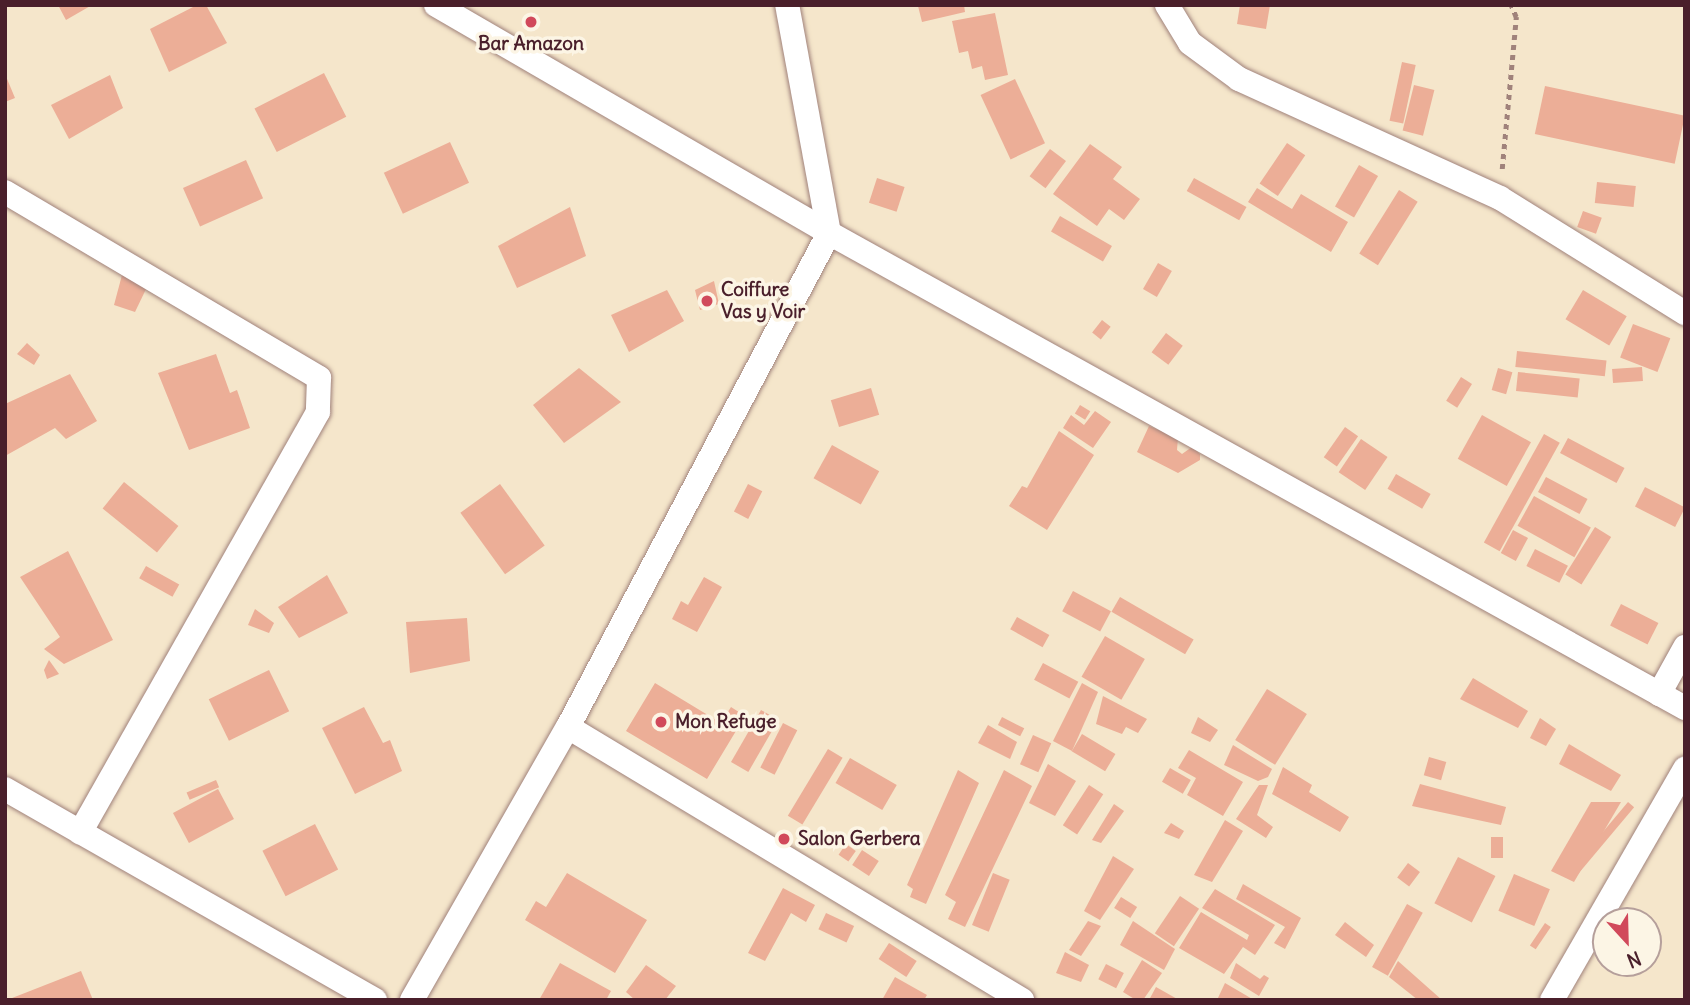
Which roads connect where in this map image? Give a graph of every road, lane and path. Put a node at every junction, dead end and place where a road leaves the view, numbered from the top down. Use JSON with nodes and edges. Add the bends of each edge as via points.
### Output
{"nodes":[{"id":1,"x":436,"y":5,"type":"edge"},
{"id":2,"x":787,"y":5,"type":"edge"},
{"id":3,"x":1167,"y":5,"type":"edge"},
{"id":4,"x":1511,"y":5,"type":"edge"},
{"id":5,"x":5,"y":192,"type":"edge"},
{"id":6,"x":1500,"y":198,"type":"junction"},
{"id":7,"x":829,"y":233,"type":"junction"},
{"id":8,"x":1685,"y":313,"type":"edge"},
{"id":9,"x":1685,"y":648,"type":"edge"},
{"id":10,"x":1659,"y":694,"type":"junction"},
{"id":11,"x":1685,"y":708,"type":"edge"},
{"id":12,"x":568,"y":727,"type":"junction"},
{"id":13,"x":1685,"y":769,"type":"edge"},
{"id":14,"x":5,"y":789,"type":"edge"},
{"id":15,"x":80,"y":832,"type":"junction"},
{"id":16,"x":375,"y":1000,"type":"edge"},
{"id":17,"x":412,"y":1000,"type":"edge"},
{"id":18,"x":1022,"y":1000,"type":"edge"},
{"id":19,"x":1552,"y":1000,"type":"edge"}],
"edges":[{"from":1,"to":7,"type":"street"},
{"from":2,"to":7,"type":"street"},
{"from":3,"to":6,"type":"street","via":[[1190,43],[1239,79]]},
{"from":4,"to":6,"type":"path","via":[[1516,18]]},
{"from":5,"to":15,"type":"street","via":[[319,378],[318,412]]},
{"from":6,"to":8,"type":"street"},
{"from":7,"to":10,"type":"street"},
{"from":7,"to":12,"type":"street"},
{"from":9,"to":10,"type":"street"},
{"from":10,"to":11,"type":"street"},
{"from":12,"to":17,"type":"street"},
{"from":12,"to":18,"type":"street"},
{"from":13,"to":19,"type":"street"},
{"from":14,"to":15,"type":"street"},
{"from":15,"to":16,"type":"street"}]}
